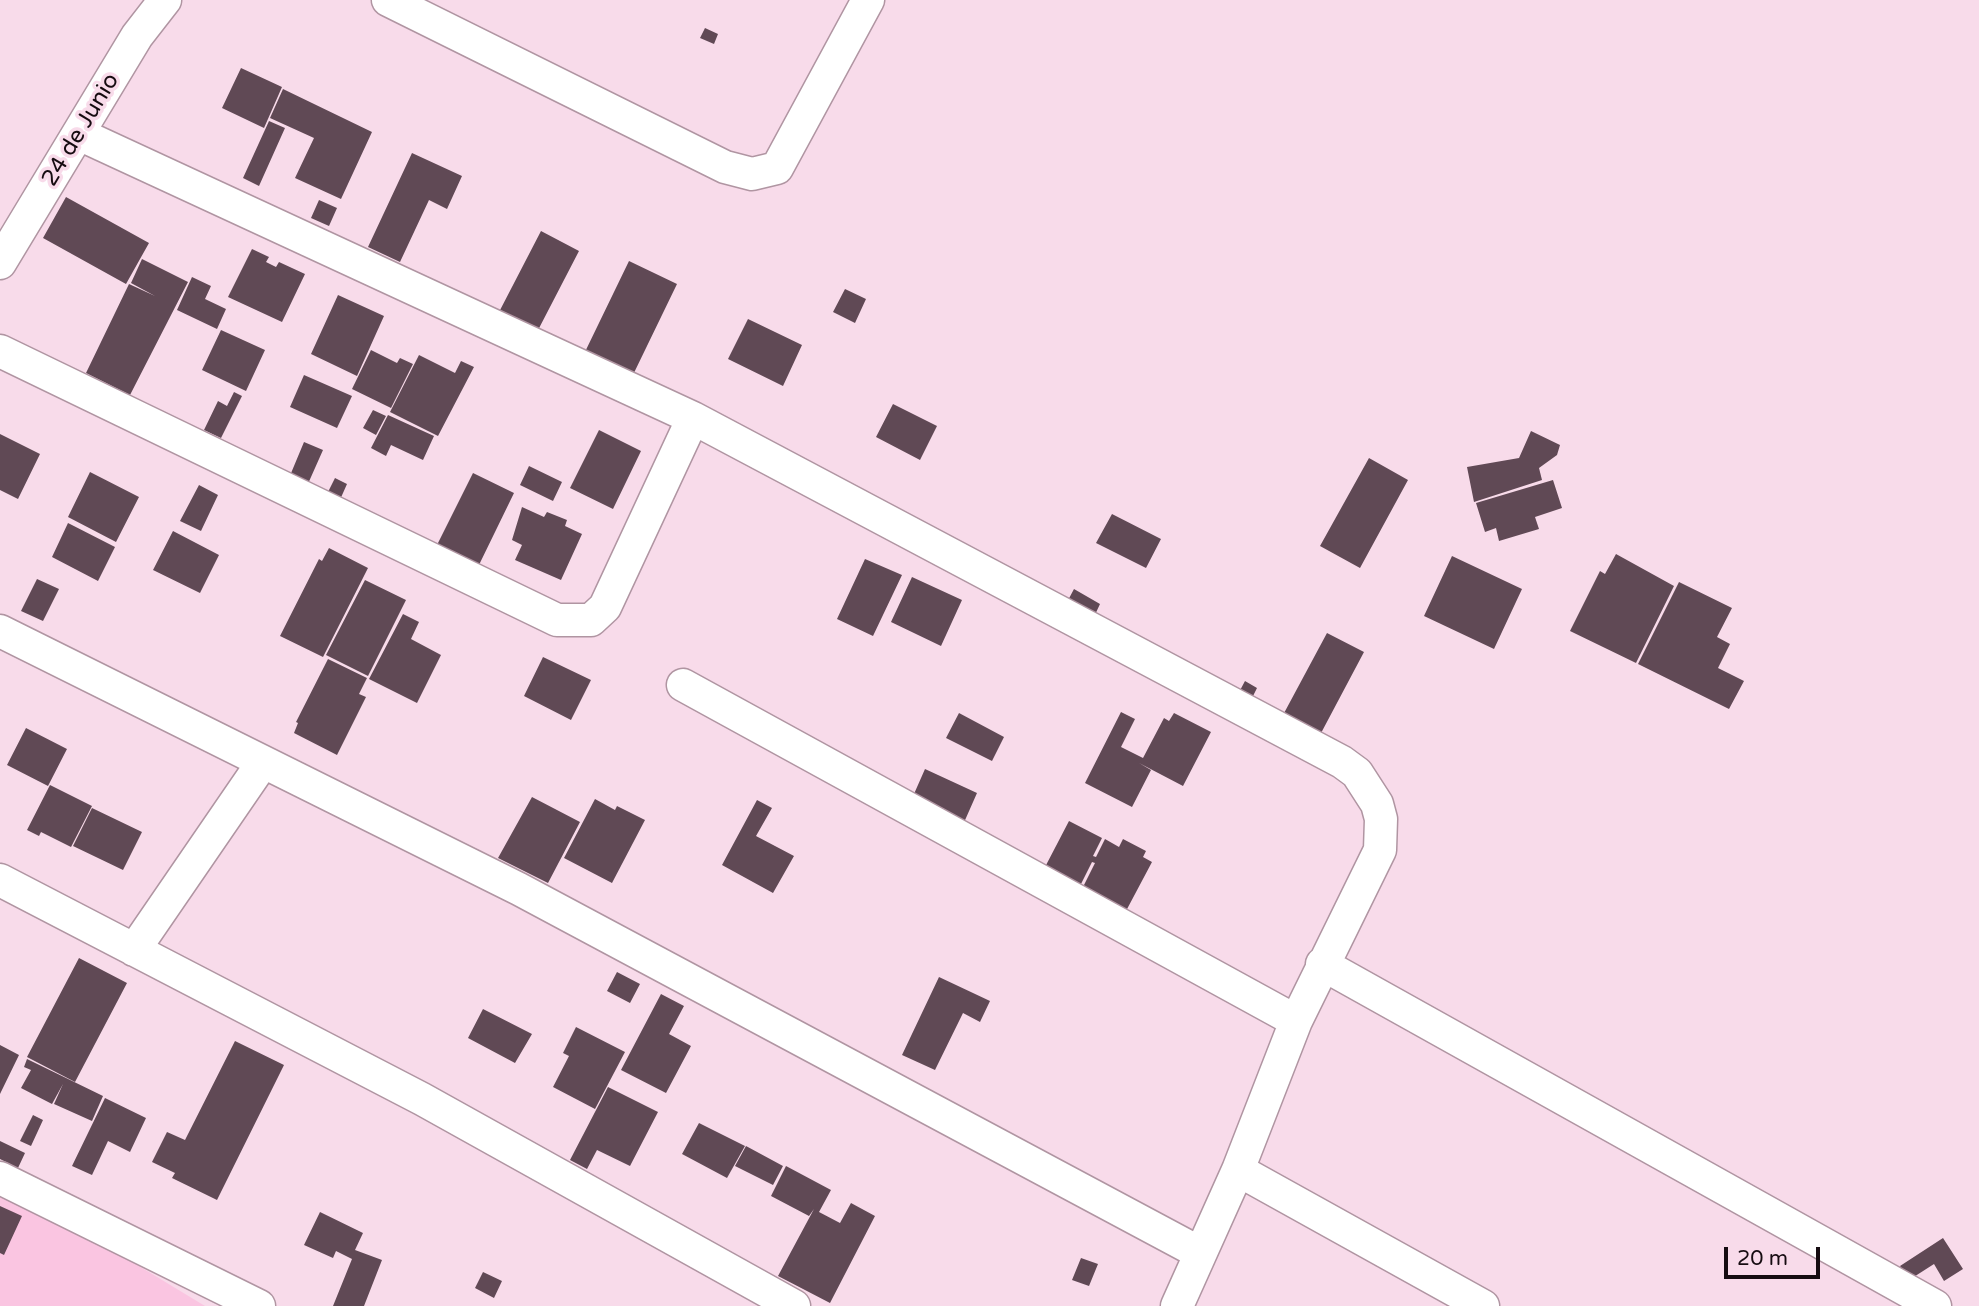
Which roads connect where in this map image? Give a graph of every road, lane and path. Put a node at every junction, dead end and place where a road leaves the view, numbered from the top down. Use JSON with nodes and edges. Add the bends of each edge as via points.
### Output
{"nodes":[{"id":1,"x":165,"y":0,"type":"edge"},
{"id":2,"x":388,"y":0,"type":"edge"},
{"id":3,"x":869,"y":0,"type":"edge"},
{"id":4,"x":79,"y":134,"type":"junction"},
{"id":5,"x":0,"y":263,"type":"edge"},
{"id":6,"x":0,"y":351,"type":"edge"},
{"id":7,"x":693,"y":418,"type":"junction"},
{"id":8,"x":0,"y":631,"type":"edge"},
{"id":9,"x":683,"y":684,"type":"dead end"},
{"id":10,"x":263,"y":762,"type":"junction"},
{"id":11,"x":0,"y":880,"type":"edge"},
{"id":12,"x":134,"y":950,"type":"junction"},
{"id":13,"x":1322,"y":964,"type":"junction"},
{"id":14,"x":1296,"y":1021,"type":"junction"},
{"id":15,"x":1238,"y":1170,"type":"junction"},
{"id":16,"x":0,"y":1178,"type":"edge"},
{"id":17,"x":1200,"y":1253,"type":"junction"},
{"id":18,"x":224,"y":1299,"type":"edge"},
{"id":19,"x":259,"y":1306,"type":"edge"},
{"id":20,"x":794,"y":1306,"type":"edge"},
{"id":21,"x":1177,"y":1306,"type":"edge"},
{"id":22,"x":1483,"y":1306,"type":"edge"},
{"id":23,"x":1935,"y":1306,"type":"edge"}],
"edges":[{"from":1,"to":4,"type":"street","name":"24 de Junio","via":[[137,36]]},
{"from":2,"to":3,"type":"street","via":[[724,167],[752,174],[777,168]]},
{"from":4,"to":5,"type":"street","name":"24 de Junio"},
{"from":4,"to":7,"type":"street"},
{"from":6,"to":7,"type":"street","via":[[557,620],[591,620],[605,607]]},
{"from":7,"to":13,"type":"street","via":[[1357,773],[1377,804],[1380,850]]},
{"from":8,"to":10,"type":"street"},
{"from":9,"to":14,"type":"street"},
{"from":10,"to":12,"type":"street"},
{"from":10,"to":17,"type":"street","via":[[519,890]]},
{"from":11,"to":12,"type":"street"},
{"from":12,"to":20,"type":"street","via":[[422,1099]]},
{"from":13,"to":14,"type":"street"},
{"from":13,"to":23,"type":"street"},
{"from":14,"to":15,"type":"street"},
{"from":15,"to":17,"type":"street"},
{"from":15,"to":22,"type":"street"},
{"from":16,"to":18,"type":"street"},
{"from":17,"to":21,"type":"street"},
{"from":18,"to":19,"type":"street"}]}
